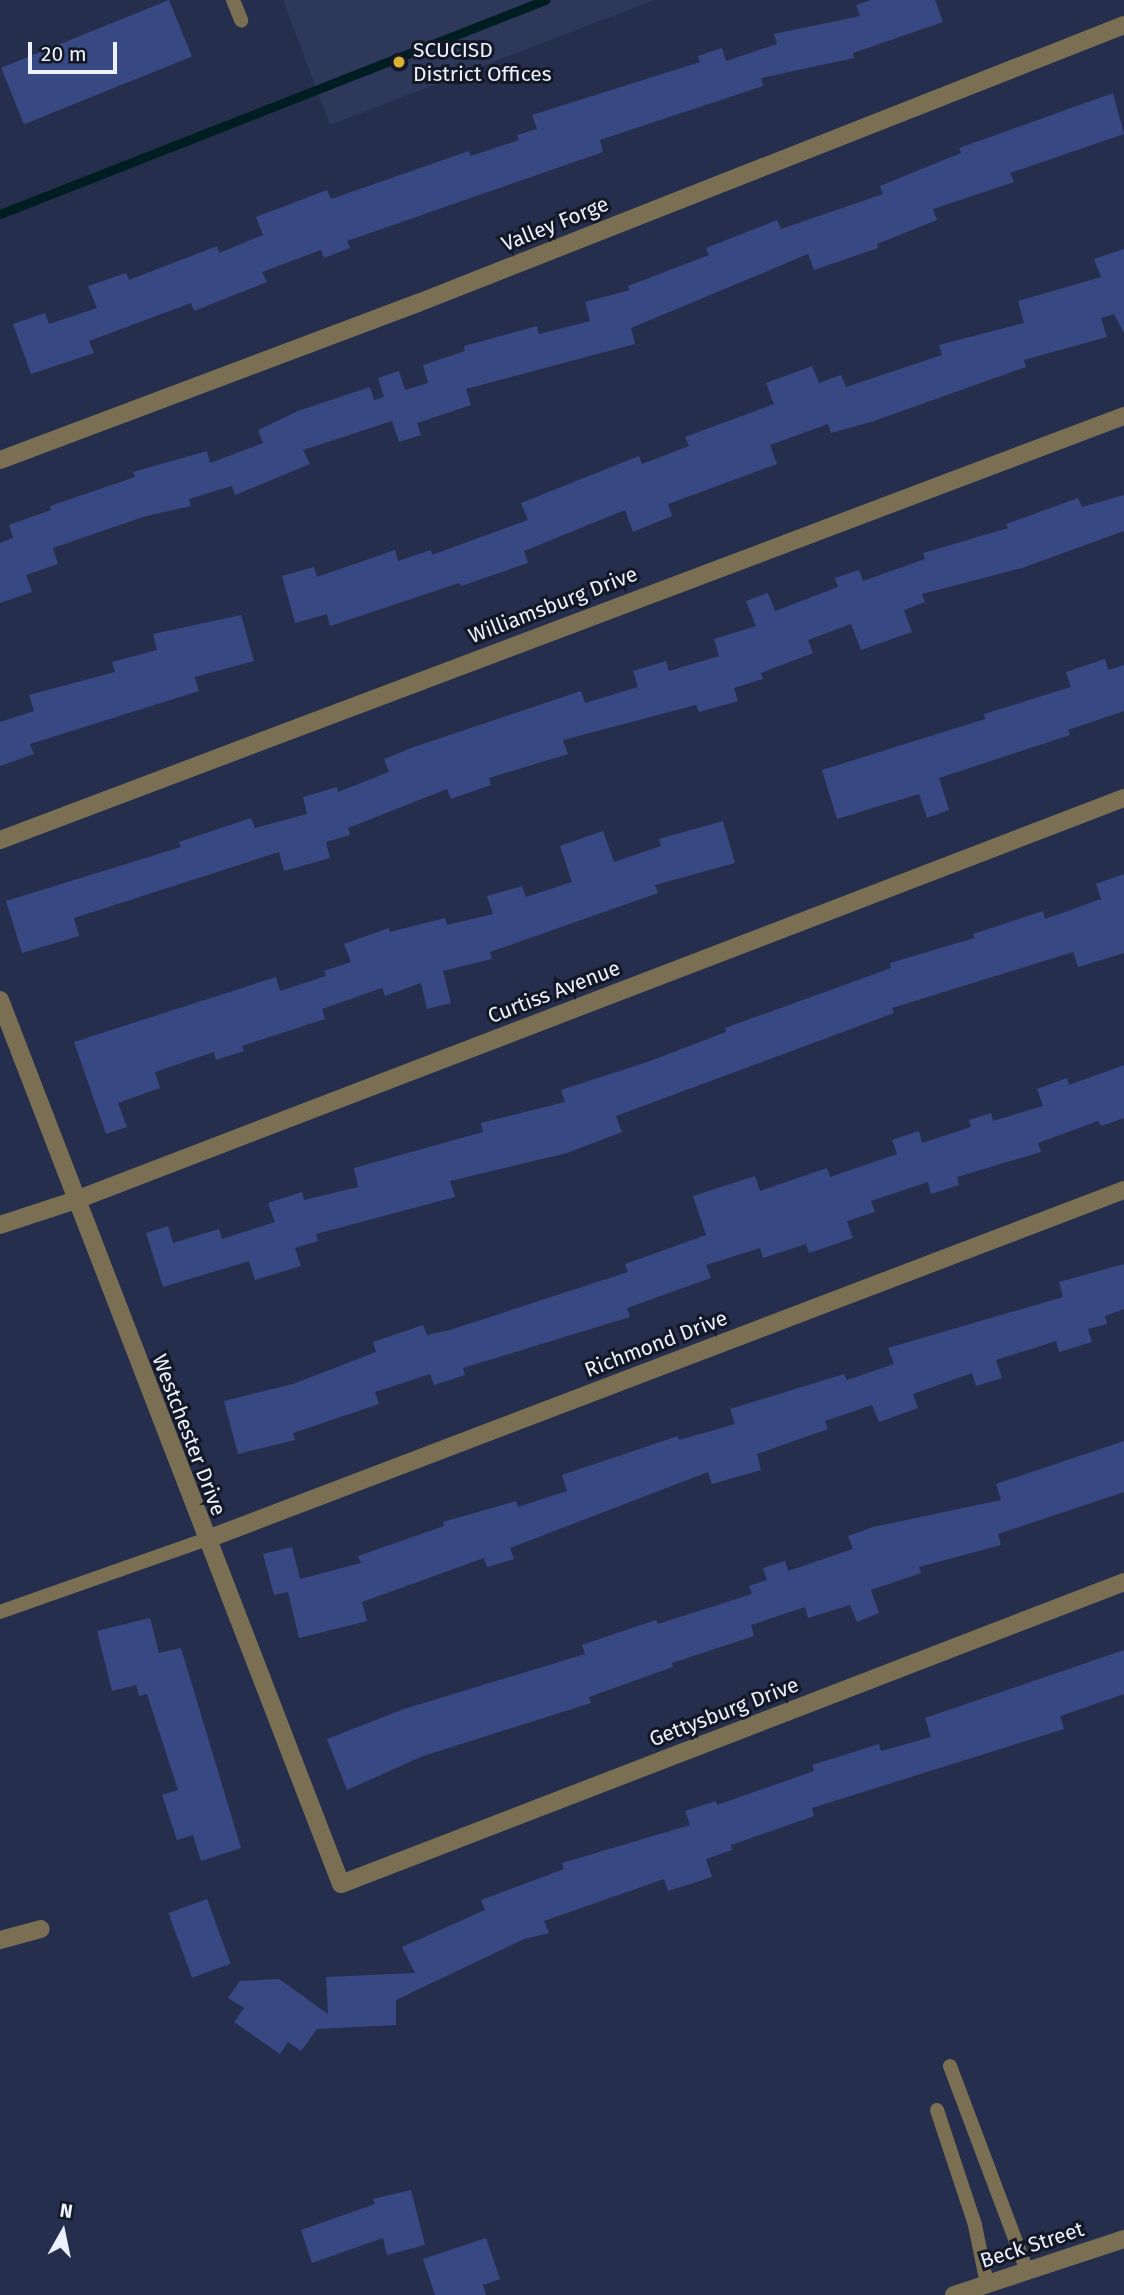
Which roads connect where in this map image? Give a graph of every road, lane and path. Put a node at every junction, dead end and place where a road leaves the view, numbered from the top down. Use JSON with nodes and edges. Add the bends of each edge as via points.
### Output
{"nodes":[{"id":1,"x":233,"y":0,"type":"edge"},
{"id":2,"x":241,"y":20,"type":"dead end"},
{"id":3,"x":1124,"y":25,"type":"edge"},
{"id":4,"x":1124,"y":416,"type":"edge"},
{"id":5,"x":0,"y":460,"type":"edge"},
{"id":6,"x":1124,"y":798,"type":"edge"},
{"id":7,"x":0,"y":840,"type":"edge"},
{"id":8,"x":0,"y":1000,"type":"edge"},
{"id":9,"x":1124,"y":1190,"type":"edge"},
{"id":10,"x":76,"y":1200,"type":"junction"},
{"id":11,"x":0,"y":1225,"type":"edge"},
{"id":12,"x":205,"y":1540,"type":"junction"},
{"id":13,"x":1124,"y":1582,"type":"edge"},
{"id":14,"x":0,"y":1612,"type":"edge"},
{"id":15,"x":341,"y":1884,"type":"joint"},
{"id":16,"x":41,"y":1928,"type":"dead end"},
{"id":17,"x":0,"y":1940,"type":"edge"},
{"id":18,"x":950,"y":2067,"type":"dead end"},
{"id":19,"x":937,"y":2110,"type":"dead end"},
{"id":20,"x":1124,"y":2239,"type":"edge"},
{"id":21,"x":1027,"y":2271,"type":"junction"},
{"id":22,"x":987,"y":2284,"type":"junction"},
{"id":23,"x":954,"y":2295,"type":"edge"}],
"edges":[{"from":1,"to":2,"type":"lane"},
{"from":3,"to":5,"type":"street","name":"Valley Forge","via":[[418,303]]},
{"from":4,"to":7,"type":"street","name":"Williamsburg Drive"},
{"from":6,"to":10,"type":"street","name":"Curtiss Avenue"},
{"from":8,"to":10,"type":"street","name":"Westchester Drive"},
{"from":9,"to":12,"type":"street","name":"Richmond Drive"},
{"from":10,"to":11,"type":"street","name":"Curtiss Avenue"},
{"from":10,"to":12,"type":"street","name":"Westchester Drive"},
{"from":12,"to":14,"type":"lane"},
{"from":12,"to":15,"type":"street","name":"Westchester Drive"},
{"from":13,"to":15,"type":"street","name":"Gettysburg Drive"},
{"from":16,"to":17,"type":"street"},
{"from":18,"to":21,"type":"lane"},
{"from":19,"to":22,"type":"lane","via":[[975,2225]]},
{"from":20,"to":21,"type":"street","name":"Beck Street"},
{"from":21,"to":22,"type":"street","name":"Beck Street"},
{"from":22,"to":23,"type":"street","name":"Beck Street"}]}
